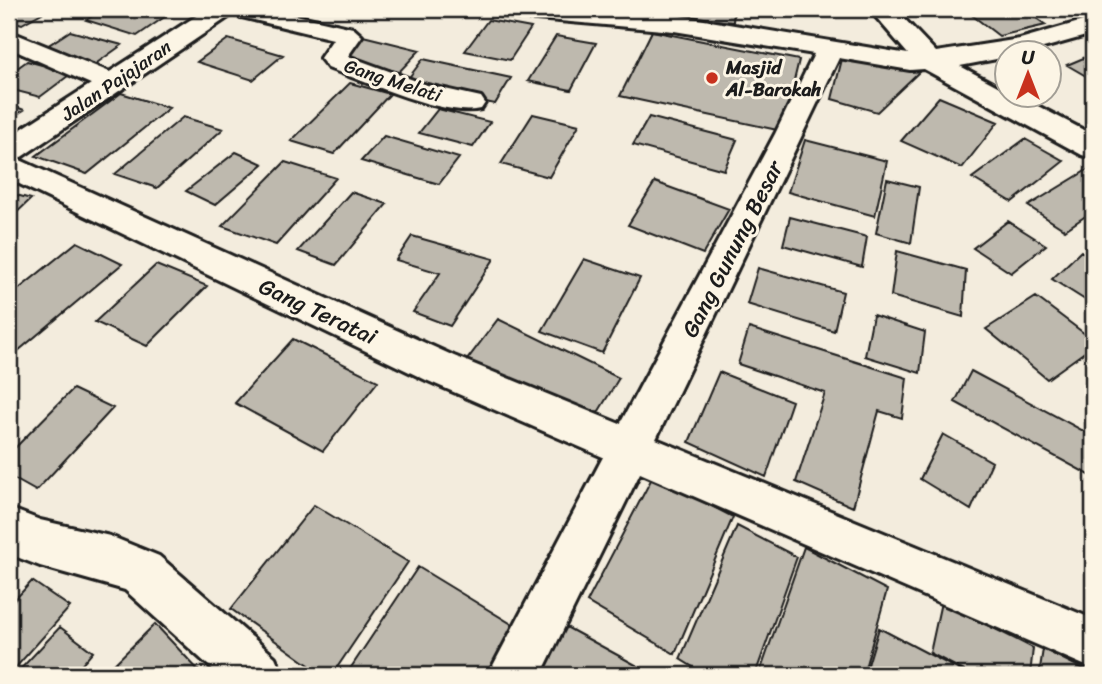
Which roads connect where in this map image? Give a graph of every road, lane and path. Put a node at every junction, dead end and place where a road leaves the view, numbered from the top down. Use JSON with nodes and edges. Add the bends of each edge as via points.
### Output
{"nodes":[{"id":1,"x":224,"y":9,"type":"edge"},
{"id":2,"x":238,"y":9,"type":"edge"},
{"id":3,"x":502,"y":9,"type":"edge"},
{"id":4,"x":881,"y":9,"type":"edge"},
{"id":5,"x":674,"y":16,"type":"edge"},
{"id":6,"x":1093,"y":26,"type":"edge"},
{"id":7,"x":9,"y":39,"type":"edge"},
{"id":8,"x":831,"y":47,"type":"junction"},
{"id":9,"x":930,"y":61,"type":"junction"},
{"id":10,"x":112,"y":83,"type":"junction"},
{"id":11,"x":471,"y":103,"type":"dead end"},
{"id":12,"x":1093,"y":148,"type":"edge"},
{"id":13,"x":9,"y":151,"type":"edge"},
{"id":14,"x":9,"y":166,"type":"edge"},
{"id":15,"x":629,"y":449,"type":"junction"},
{"id":16,"x":9,"y":531,"type":"edge"},
{"id":17,"x":1093,"y":644,"type":"edge"},
{"id":18,"x":257,"y":675,"type":"edge"},
{"id":19,"x":514,"y":675,"type":"edge"}],
"edges":[{"from":1,"to":10,"type":"street","name":"Jalan Pajajaran"},
{"from":2,"to":11,"type":"street","name":"Gang Melati","via":[[347,35],[333,58],[338,62],[420,92]]},
{"from":3,"to":5,"type":"street"},
{"from":4,"to":9,"type":"street"},
{"from":5,"to":8,"type":"street"},
{"from":6,"to":9,"type":"street","via":[[1023,46]]},
{"from":7,"to":10,"type":"street"},
{"from":8,"to":9,"type":"street","via":[[900,61]]},
{"from":8,"to":15,"type":"street","name":"Gang Gunung Besar"},
{"from":9,"to":12,"type":"street"},
{"from":10,"to":13,"type":"street","name":"Jalan Pajajaran"},
{"from":14,"to":15,"type":"street","name":"Gang Teratai","via":[[440,368]]},
{"from":15,"to":17,"type":"street","name":"Gang Teratai"},
{"from":15,"to":19,"type":"street","name":"Gang Gunung Besar"},
{"from":16,"to":18,"type":"street","via":[[142,573]]}]}
